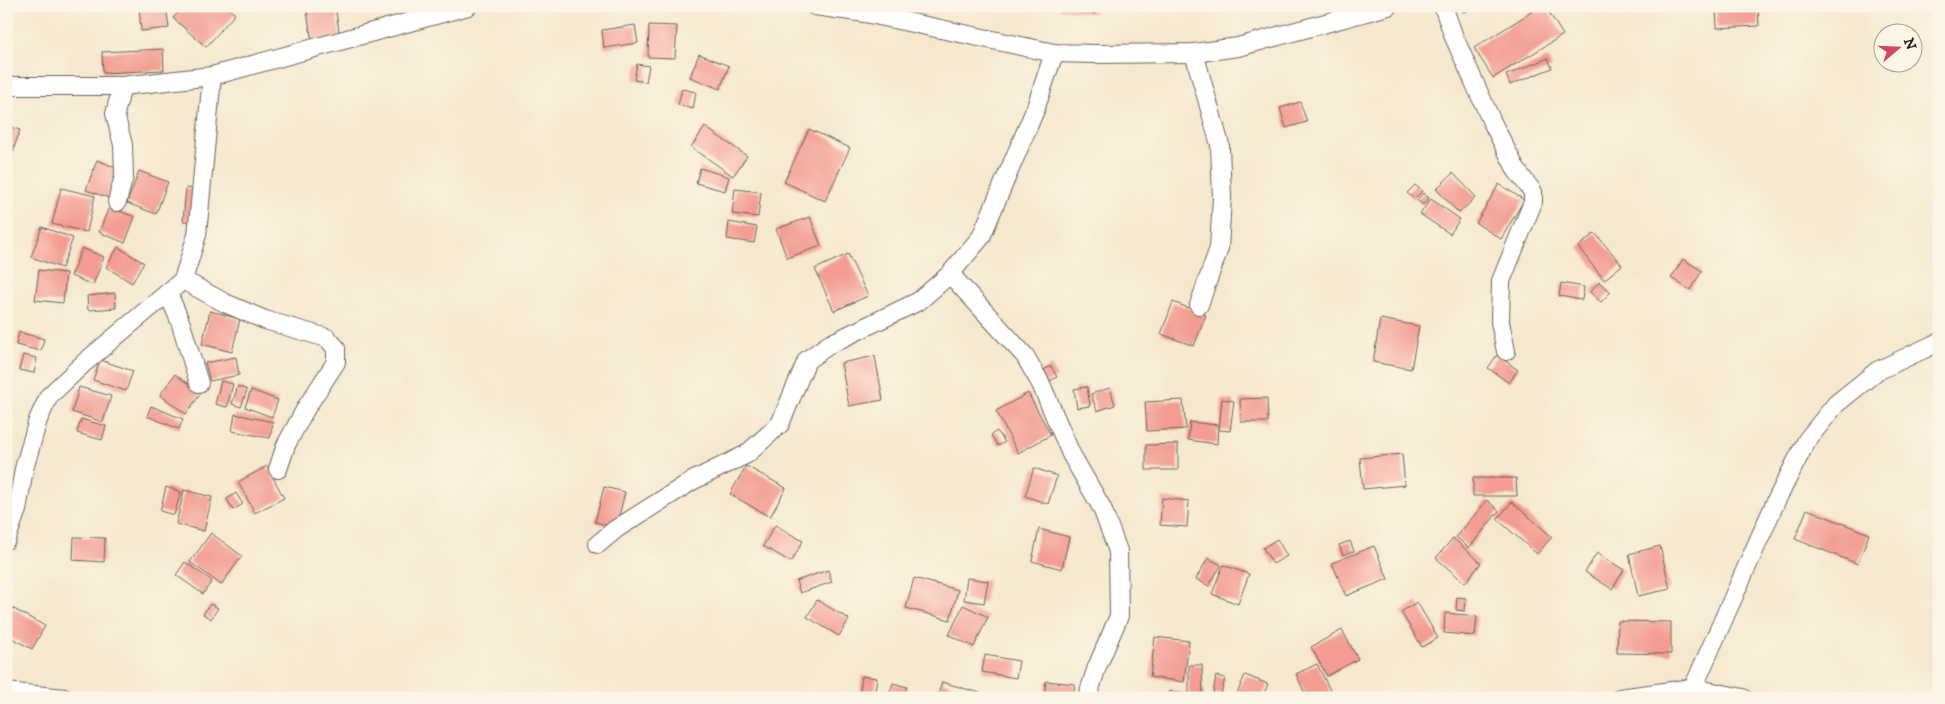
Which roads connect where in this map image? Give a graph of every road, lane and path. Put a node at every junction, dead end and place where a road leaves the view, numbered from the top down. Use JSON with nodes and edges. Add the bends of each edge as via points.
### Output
{"nodes":[{"id":1,"x":468,"y":6,"type":"edge"},
{"id":2,"x":815,"y":6,"type":"edge"},
{"id":3,"x":1388,"y":6,"type":"edge"},
{"id":4,"x":1443,"y":6,"type":"edge"},
{"id":5,"x":1194,"y":52,"type":"junction"},
{"id":6,"x":1054,"y":53,"type":"junction"},
{"id":7,"x":212,"y":76,"type":"junction"},
{"id":8,"x":6,"y":86,"type":"edge"},
{"id":9,"x":122,"y":86,"type":"junction"},
{"id":10,"x":117,"y":202,"type":"dead end"},
{"id":11,"x":950,"y":274,"type":"junction"},
{"id":12,"x":183,"y":280,"type":"junction"},
{"id":13,"x":168,"y":293,"type":"junction"},
{"id":14,"x":1199,"y":305,"type":"dead end"},
{"id":15,"x":1939,"y":342,"type":"edge"},
{"id":16,"x":1506,"y":351,"type":"dead end"},
{"id":17,"x":199,"y":383,"type":"dead end"},
{"id":18,"x":278,"y":469,"type":"dead end"},
{"id":19,"x":6,"y":540,"type":"edge"},
{"id":20,"x":598,"y":544,"type":"dead end"},
{"id":21,"x":1693,"y":688,"type":"junction"},
{"id":22,"x":6,"y":692,"type":"edge"},
{"id":23,"x":1651,"y":696,"type":"edge"},
{"id":24,"x":64,"y":698,"type":"edge"},
{"id":25,"x":1087,"y":698,"type":"edge"},
{"id":26,"x":1620,"y":698,"type":"edge"},
{"id":27,"x":1743,"y":698,"type":"edge"}],
"edges":[{"from":1,"to":7,"type":"street"},
{"from":2,"to":6,"type":"street","via":[[865,13]]},
{"from":3,"to":5,"type":"street","via":[[1238,47]]},
{"from":4,"to":16,"type":"street","via":[[1492,122],[1517,171],[1533,192],[1533,202],[1501,281],[1500,322]]},
{"from":5,"to":6,"type":"street"},
{"from":5,"to":14,"type":"street","via":[[1220,145],[1222,198],[1219,248]]},
{"from":6,"to":11,"type":"street","via":[[1035,110],[981,237]]},
{"from":7,"to":9,"type":"street"},
{"from":7,"to":12,"type":"street","via":[[197,235]]},
{"from":8,"to":9,"type":"street"},
{"from":9,"to":10,"type":"street","via":[[115,114],[123,145],[124,176]]},
{"from":11,"to":20,"type":"street","via":[[919,301],[830,344],[807,360],[780,424],[747,454],[692,481]]},
{"from":11,"to":25,"type":"street","via":[[1025,356],[1041,384],[1071,454],[1102,508],[1118,551],[1119,616]]},
{"from":12,"to":13,"type":"street"},
{"from":12,"to":18,"type":"street","via":[[265,320],[327,338],[336,348],[336,362],[306,408]]},
{"from":13,"to":17,"type":"street"},
{"from":13,"to":19,"type":"street","via":[[49,396],[38,420],[17,510]]},
{"from":15,"to":21,"type":"street","via":[[1877,371],[1836,404],[1807,440],[1776,501]]},
{"from":21,"to":23,"type":"street"},
{"from":21,"to":27,"type":"street"},
{"from":22,"to":24,"type":"street"},
{"from":23,"to":26,"type":"street"}]}
